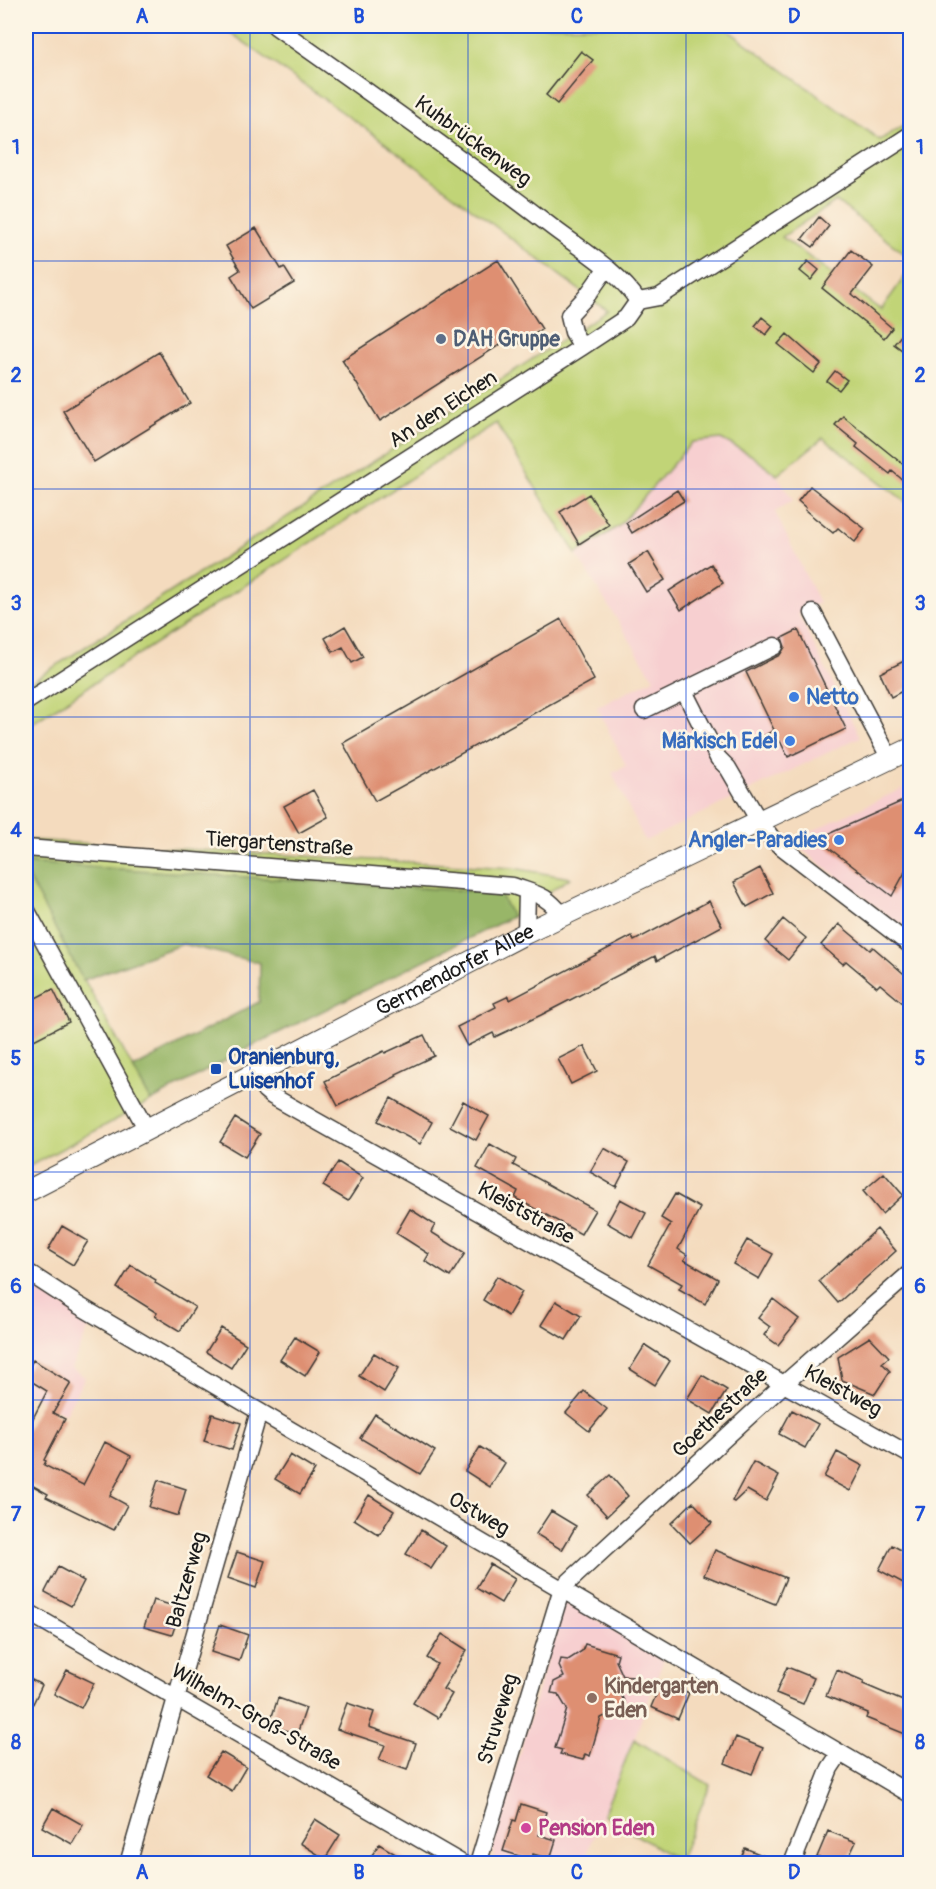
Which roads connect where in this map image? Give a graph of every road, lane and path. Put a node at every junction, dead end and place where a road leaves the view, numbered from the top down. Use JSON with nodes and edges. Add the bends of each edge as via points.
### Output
{"nodes":[{"id":1,"x":275,"y":26,"type":"edge"},
{"id":2,"x":910,"y":135,"type":"edge"},
{"id":3,"x":606,"y":269,"type":"junction"},
{"id":4,"x":638,"y":301,"type":"junction"},
{"id":5,"x":582,"y":347,"type":"junction"},
{"id":6,"x":813,"y":613,"type":"dead end"},
{"id":7,"x":775,"y":645,"type":"dead end"},
{"id":8,"x":684,"y":691,"type":"junction"},
{"id":9,"x":26,"y":702,"type":"edge"},
{"id":10,"x":644,"y":710,"type":"dead end"},
{"id":11,"x":910,"y":749,"type":"edge"},
{"id":12,"x":890,"y":759,"type":"junction"},
{"id":13,"x":759,"y":821,"type":"junction"},
{"id":14,"x":26,"y":848,"type":"edge"},
{"id":15,"x":527,"y":891,"type":"junction"},
{"id":16,"x":26,"y":909,"type":"edge"},
{"id":17,"x":563,"y":916,"type":"junction"},
{"id":18,"x":526,"y":933,"type":"junction"},
{"id":19,"x":910,"y":945,"type":"edge"},
{"id":20,"x":255,"y":1072,"type":"junction"},
{"id":21,"x":146,"y":1128,"type":"junction"},
{"id":22,"x":26,"y":1192,"type":"edge"},
{"id":23,"x":26,"y":1271,"type":"edge"},
{"id":24,"x":910,"y":1273,"type":"edge"},
{"id":25,"x":784,"y":1384,"type":"junction"},
{"id":26,"x":259,"y":1412,"type":"junction"},
{"id":27,"x":910,"y":1455,"type":"edge"},
{"id":28,"x":562,"y":1588,"type":"junction"},
{"id":29,"x":26,"y":1611,"type":"edge"},
{"id":30,"x":176,"y":1697,"type":"junction"},
{"id":31,"x":840,"y":1753,"type":"junction"},
{"id":32,"x":910,"y":1794,"type":"edge"},
{"id":33,"x":128,"y":1863,"type":"edge"},
{"id":34,"x":463,"y":1863,"type":"edge"},
{"id":35,"x":477,"y":1863,"type":"edge"},
{"id":36,"x":792,"y":1863,"type":"edge"}],
"edges":[{"from":1,"to":3,"type":"street","name":"Kuhbrückenweg"},
{"from":2,"to":4,"type":"street","via":[[659,297]]},
{"from":3,"to":4,"type":"street","name":"Kuhbrückenweg"},
{"from":3,"to":5,"type":"street","via":[[569,315],[573,333]]},
{"from":4,"to":5,"type":"street","name":"An den Eichen","via":[[626,318]]},
{"from":5,"to":9,"type":"street","name":"An den Eichen"},
{"from":6,"to":12,"type":"street"},
{"from":7,"to":8,"type":"street"},
{"from":8,"to":10,"type":"street"},
{"from":8,"to":13,"type":"street","via":[[718,758]]},
{"from":11,"to":12,"type":"main road","name":"Germendorfer Allee"},
{"from":12,"to":13,"type":"main road","name":"Germendorfer Allee"},
{"from":13,"to":17,"type":"main road","name":"Germendorfer Allee"},
{"from":13,"to":19,"type":"street","via":[[778,845]]},
{"from":14,"to":15,"type":"street","name":"Tiergartenstraße","via":[[513,886]]},
{"from":15,"to":17,"type":"street","name":"Tiergartenstraße","via":[[541,895]]},
{"from":15,"to":18,"type":"street"},
{"from":16,"to":21,"type":"street"},
{"from":17,"to":18,"type":"main road","name":"Germendorfer Allee"},
{"from":18,"to":20,"type":"main road","name":"Germendorfer Allee"},
{"from":20,"to":21,"type":"main road","name":"Germendorfer Allee"},
{"from":20,"to":25,"type":"street","name":"Kleiststraße","via":[[272,1096]]},
{"from":21,"to":22,"type":"main road","name":"Germendorfer Allee"},
{"from":23,"to":26,"type":"street","name":"Ostweg"},
{"from":24,"to":25,"type":"street","name":"Goethestraße"},
{"from":25,"to":27,"type":"street","name":"Kleistweg"},
{"from":25,"to":28,"type":"street","name":"Goethestraße"},
{"from":26,"to":28,"type":"street","name":"Ostweg"},
{"from":26,"to":30,"type":"street","name":"Baltzerweg"},
{"from":28,"to":31,"type":"street","name":"Ostweg"},
{"from":28,"to":35,"type":"street","name":"Struveweg"},
{"from":29,"to":30,"type":"street","name":"Wilhelm-Groß-Straße"},
{"from":30,"to":33,"type":"street","name":"Baltzerweg"},
{"from":30,"to":34,"type":"street","name":"Wilhelm-Groß-Straße"},
{"from":31,"to":32,"type":"street","name":"Ostweg"},
{"from":31,"to":36,"type":"street","via":[[830,1768]]}]}
